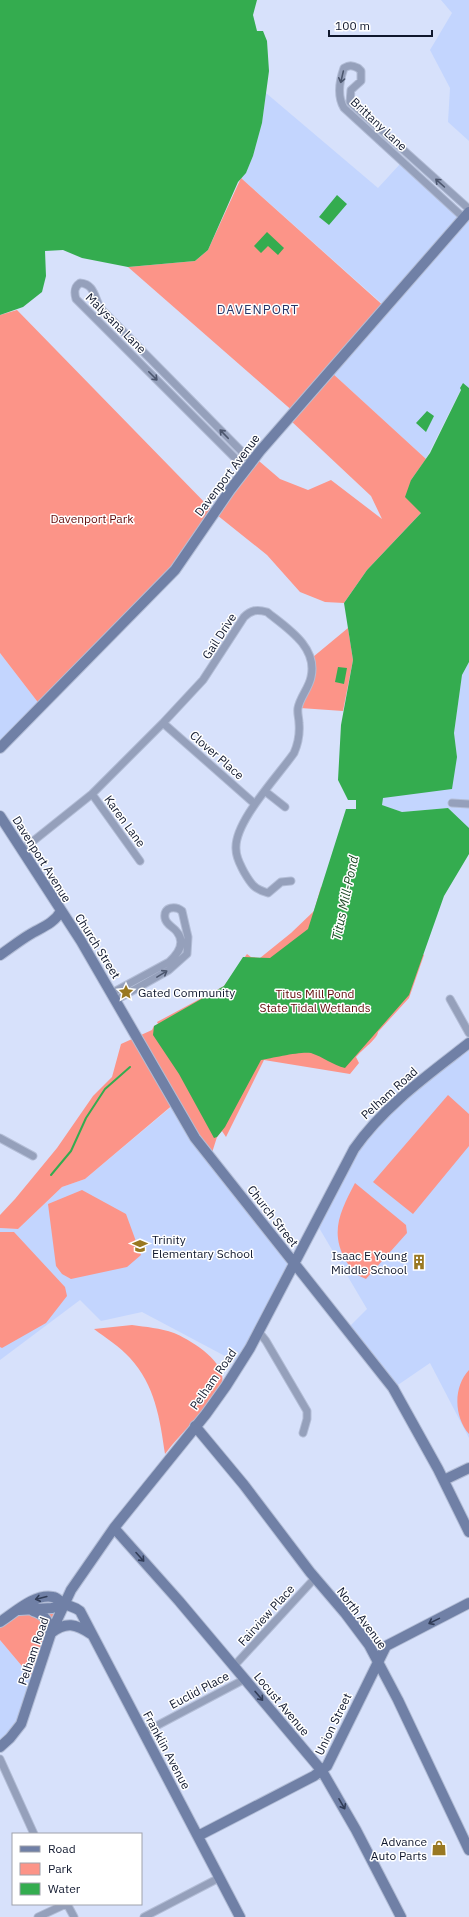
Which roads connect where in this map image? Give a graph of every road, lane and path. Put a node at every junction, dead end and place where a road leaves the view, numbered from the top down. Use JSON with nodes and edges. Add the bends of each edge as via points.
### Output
{"nodes":[{"id":1,"x":467,"y":213,"type":"edge"},
{"id":2,"x":249,"y":466,"type":"junction"},
{"id":3,"x":163,"y":723,"type":"junction"},
{"id":4,"x":0,"y":748,"type":"edge"},
{"id":5,"x":266,"y":792,"type":"junction"},
{"id":6,"x":92,"y":794,"type":"junction"},
{"id":7,"x":452,"y":803,"type":"dead end"},
{"id":8,"x":255,"y":804,"type":"junction"},
{"id":9,"x":469,"y":804,"type":"edge"},
{"id":10,"x":285,"y":807,"type":"dead end"},
{"id":11,"x":0,"y":816,"type":"edge"},
{"id":12,"x":22,"y":850,"type":"junction"},
{"id":13,"x":140,"y":861,"type":"dead end"},
{"id":14,"x":291,"y":881,"type":"dead end"},
{"id":15,"x":61,"y":911,"type":"junction"},
{"id":16,"x":0,"y":955,"type":"edge"},
{"id":17,"x":114,"y":997,"type":"junction"},
{"id":18,"x":450,"y":999,"type":"dead end"},
{"id":19,"x":469,"y":1033,"type":"edge"},
{"id":20,"x":469,"y":1042,"type":"edge"},
{"id":21,"x":0,"y":1138,"type":"edge"},
{"id":22,"x":33,"y":1156,"type":"dead end"},
{"id":23,"x":293,"y":1263,"type":"junction"},
{"id":24,"x":258,"y":1332,"type":"junction"},
{"id":25,"x":195,"y":1426,"type":"junction"},
{"id":26,"x":303,"y":1433,"type":"dead end"},
{"id":27,"x":469,"y":1468,"type":"edge"},
{"id":28,"x":444,"y":1480,"type":"junction"},
{"id":29,"x":114,"y":1528,"type":"junction"},
{"id":30,"x":469,"y":1532,"type":"edge"},
{"id":31,"x":315,"y":1578,"type":"junction"},
{"id":32,"x":469,"y":1603,"type":"edge"},
{"id":33,"x":64,"y":1604,"type":"junction"},
{"id":34,"x":19,"y":1611,"type":"junction"},
{"id":35,"x":0,"y":1614,"type":"edge"},
{"id":36,"x":0,"y":1622,"type":"edge"},
{"id":37,"x":51,"y":1632,"type":"junction"},
{"id":38,"x":91,"y":1634,"type":"junction"},
{"id":39,"x":378,"y":1661,"type":"junction"},
{"id":40,"x":234,"y":1666,"type":"junction"},
{"id":41,"x":245,"y":1679,"type":"junction"},
{"id":42,"x":143,"y":1733,"type":"junction"},
{"id":43,"x":0,"y":1747,"type":"edge"},
{"id":44,"x":0,"y":1759,"type":"edge"},
{"id":45,"x":322,"y":1771,"type":"junction"},
{"id":46,"x":34,"y":1833,"type":"edge"},
{"id":47,"x":198,"y":1836,"type":"junction"},
{"id":48,"x":469,"y":1850,"type":"edge"},
{"id":49,"x":219,"y":1878,"type":"junction"},
{"id":50,"x":65,"y":1905,"type":"edge"},
{"id":51,"x":68,"y":1905,"type":"edge"},
{"id":52,"x":38,"y":1917,"type":"edge"},
{"id":53,"x":74,"y":1917,"type":"edge"},
{"id":54,"x":144,"y":1917,"type":"edge"},
{"id":55,"x":240,"y":1917,"type":"edge"},
{"id":56,"x":401,"y":1917,"type":"edge"}],
"edges":[{"from":1,"to":1,"type":"street","name":"Brittany Lane","one_way":true,"via":[[350,102],[351,90],[361,82],[362,76],[354,66],[344,68],[339,92],[344,108]]},
{"from":1,"to":2,"type":"street","name":"Davenport Avenue"},
{"from":2,"to":2,"type":"street","name":"Malysana Lane","one_way":true,"via":[[102,310],[97,304],[94,290],[80,283],[76,286],[76,298]]},
{"from":2,"to":4,"type":"street","name":"Davenport Avenue","via":[[175,570]]},
{"from":3,"to":5,"type":"street","name":"Gail Drive","via":[[203,680],[244,617],[256,610],[267,612],[303,644],[312,666],[311,677],[299,702],[298,744]]},
{"from":3,"to":6,"type":"street","name":"Gail Drive"},
{"from":3,"to":8,"type":"street","name":"Clover Place"},
{"from":5,"to":8,"type":"street","name":"Gail Drive"},
{"from":5,"to":10,"type":"street"},
{"from":6,"to":12,"type":"street","name":"Gail Drive"},
{"from":6,"to":13,"type":"street","name":"Karen Lane"},
{"from":7,"to":9,"type":"street"},
{"from":8,"to":14,"type":"street","name":"Gail Drive","via":[[238,833],[237,858],[256,890],[268,894],[281,882]]},
{"from":11,"to":12,"type":"street","name":"Davenport Avenue"},
{"from":12,"to":15,"type":"street","name":"Davenport Avenue"},
{"from":15,"to":16,"type":"street","name":"Davenport Avenue","via":[[52,922]]},
{"from":15,"to":17,"type":"street","name":"Church Street"},
{"from":17,"to":17,"type":"street","one_way":true,"via":[[170,970],[187,954],[188,937],[182,911],[174,907],[169,909],[165,918],[181,940],[177,955]]},
{"from":17,"to":23,"type":"street","name":"Church Street","via":[[195,1138]]},
{"from":18,"to":19,"type":"street"},
{"from":20,"to":23,"type":"street","name":"Pelham Road","via":[[400,1098],[365,1133],[344,1164]]},
{"from":21,"to":22,"type":"street"},
{"from":23,"to":24,"type":"street","name":"Pelham Road"},
{"from":23,"to":28,"type":"street","name":"Church Street","via":[[394,1388]]},
{"from":24,"to":25,"type":"street","name":"Pelham Road","via":[[226,1386]]},
{"from":24,"to":26,"type":"street","via":[[266,1341],[307,1411]]},
{"from":25,"to":29,"type":"street","name":"Pelham Road"},
{"from":25,"to":31,"type":"street","name":"North Avenue"},
{"from":27,"to":28,"type":"street"},
{"from":28,"to":30,"type":"street","name":"Church Street"},
{"from":29,"to":33,"type":"street","name":"Pelham Road"},
{"from":29,"to":40,"type":"street","name":"Locust Avenue","one_way":true},
{"from":31,"to":39,"type":"street","name":"North Avenue","via":[[345,1613]]},
{"from":31,"to":40,"type":"street","name":"Fairview Place"},
{"from":32,"to":39,"type":"street","name":"Union Street","one_way":true,"via":[[386,1646]]},
{"from":33,"to":34,"type":"street","via":[[52,1608]]},
{"from":33,"to":37,"type":"street","name":"Pelham Road"},
{"from":33,"to":38,"type":"street","name":"Franklin Avenue","via":[[74,1606],[80,1611]]},
{"from":34,"to":35,"type":"street"},
{"from":34,"to":36,"type":"street"},
{"from":34,"to":37,"type":"street","via":[[43,1614]]},
{"from":37,"to":38,"type":"street","via":[[60,1626],[76,1626]]},
{"from":37,"to":43,"type":"street","name":"Pelham Road","via":[[21,1724]]},
{"from":38,"to":42,"type":"street","name":"Franklin Avenue"},
{"from":39,"to":45,"type":"street","name":"Union Street","via":[[327,1766]]},
{"from":39,"to":48,"type":"street","name":"North Avenue"},
{"from":40,"to":41,"type":"street","name":"Locust Avenue"},
{"from":41,"to":42,"type":"street","name":"Euclid Place"},
{"from":41,"to":45,"type":"street","name":"Locust Avenue","one_way":true},
{"from":42,"to":47,"type":"street","name":"Franklin Avenue"},
{"from":44,"to":46,"type":"street"},
{"from":45,"to":47,"type":"street","name":"Union Street"},
{"from":45,"to":56,"type":"street","name":"Locust Avenue","one_way":true},
{"from":47,"to":49,"type":"street","name":"Franklin Avenue"},
{"from":49,"to":54,"type":"street"},
{"from":49,"to":55,"type":"street","name":"Franklin Avenue"},
{"from":50,"to":52,"type":"street"},
{"from":51,"to":53,"type":"street"}]}
